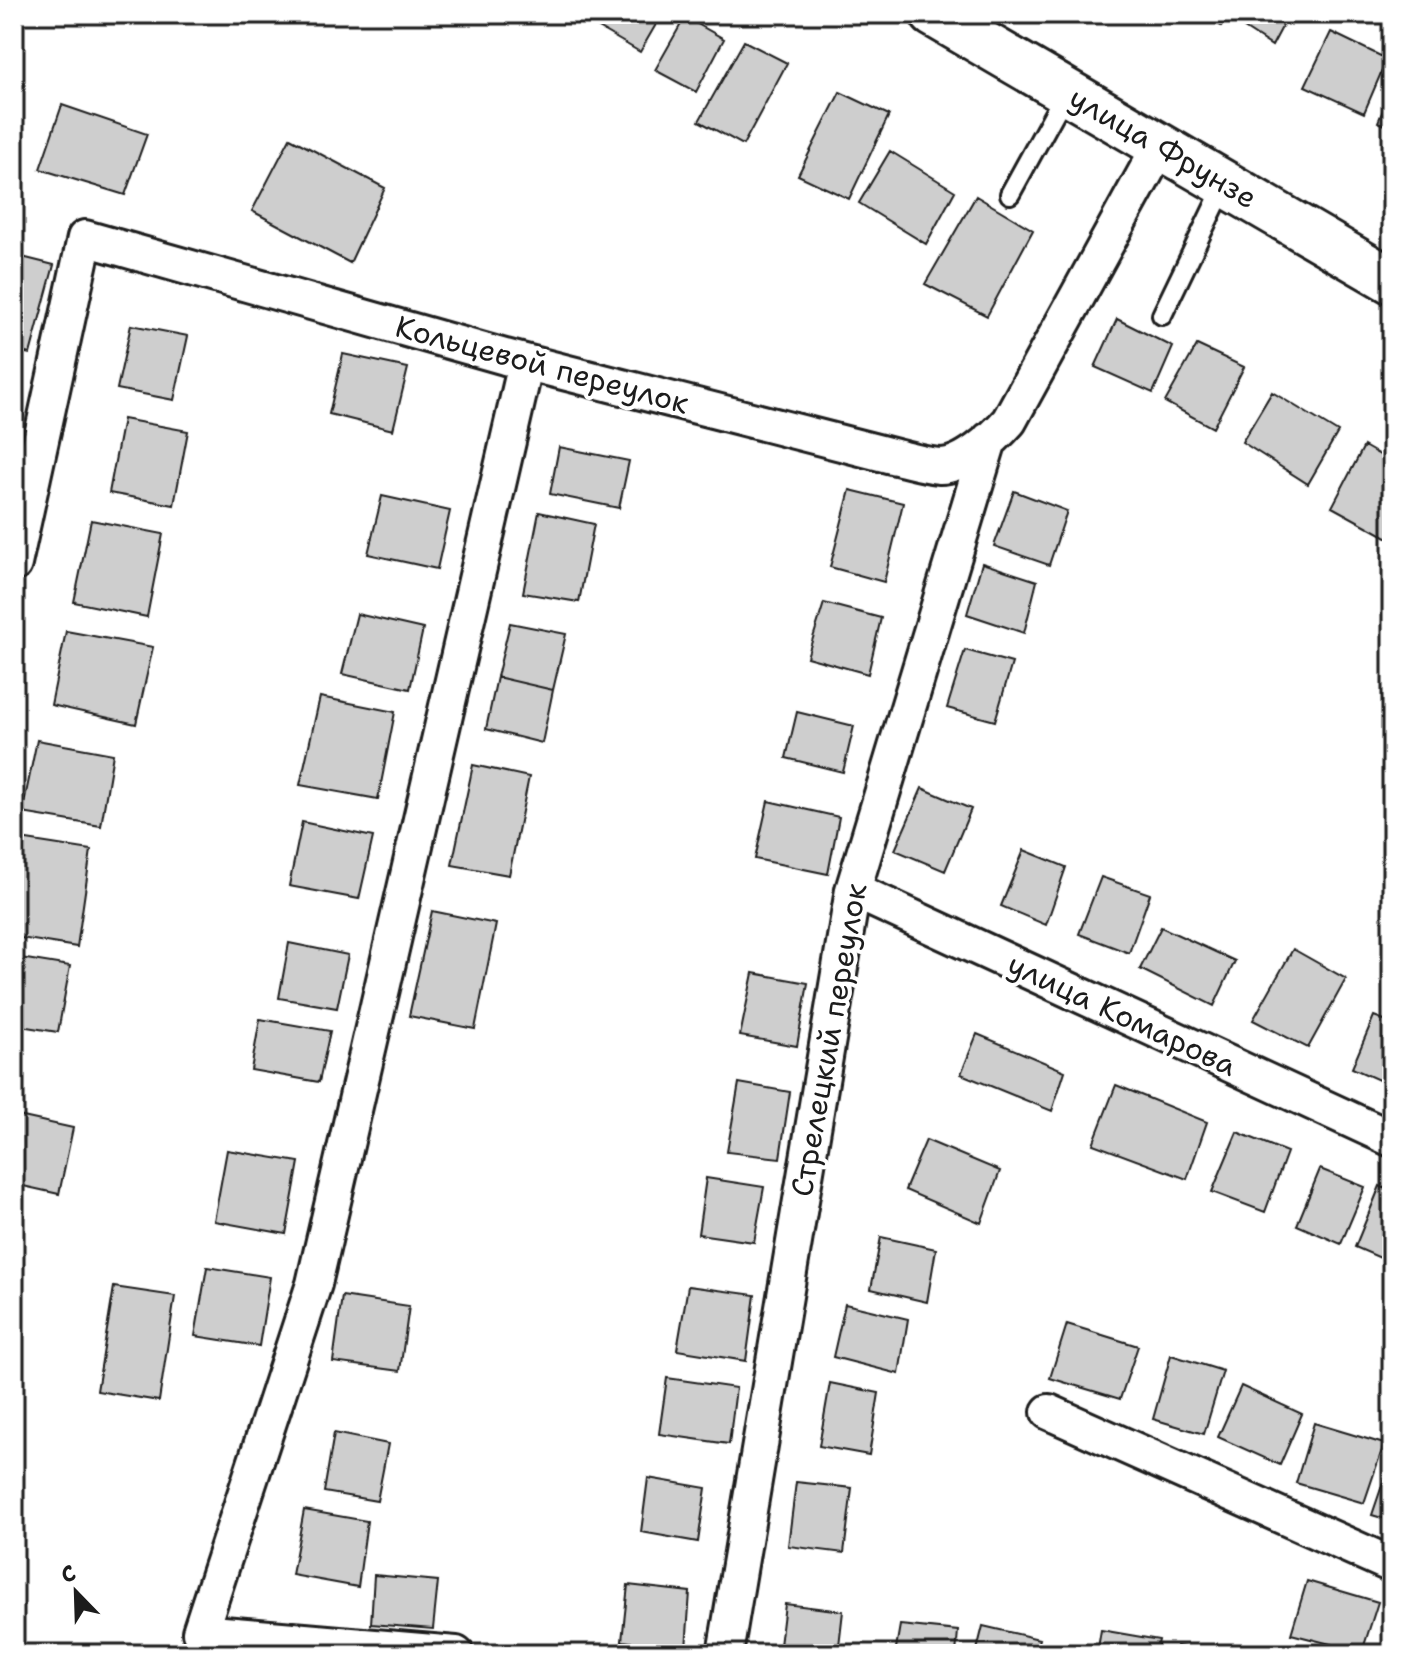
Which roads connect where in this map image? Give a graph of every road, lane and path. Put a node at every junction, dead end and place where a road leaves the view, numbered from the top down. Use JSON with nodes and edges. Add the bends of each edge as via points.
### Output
{"nodes":[{"id":1,"x":933,"y":14,"type":"edge"},
{"id":2,"x":1066,"y":91,"type":"junction"},
{"id":3,"x":1160,"y":146,"type":"junction"},
{"id":4,"x":1225,"y":184,"type":"junction"},
{"id":5,"x":1010,"y":194,"type":"dead end"},
{"id":6,"x":1392,"y":281,"type":"edge"},
{"id":7,"x":1162,"y":315,"type":"dead end"},
{"id":8,"x":526,"y":363,"type":"junction"},
{"id":9,"x":989,"y":440,"type":"junction"},
{"id":10,"x":14,"y":564,"type":"edge"},
{"id":11,"x":853,"y":890,"type":"junction"},
{"id":12,"x":1392,"y":1139,"type":"edge"},
{"id":13,"x":1049,"y":1412,"type":"dead end"},
{"id":14,"x":1392,"y":1565,"type":"edge"},
{"id":15,"x":456,"y":1654,"type":"edge"},
{"id":16,"x":725,"y":1654,"type":"edge"}],
"edges":[{"from":1,"to":2,"type":"street","name":"улица Фрунзе"},
{"from":2,"to":3,"type":"street","name":"улица Фрунзе"},
{"from":2,"to":5,"type":"lane"},
{"from":3,"to":4,"type":"street","name":"улица Фрунзе"},
{"from":3,"to":9,"type":"street","name":"Кольцевой переулок","via":[[1009,421]]},
{"from":4,"to":6,"type":"street","name":"улица Фрунзе"},
{"from":4,"to":7,"type":"lane"},
{"from":8,"to":9,"type":"street","name":"Кольцевой переулок","via":[[923,463],[954,463]]},
{"from":8,"to":10,"type":"street","name":"Кольцевой переулок","via":[[85,238]]},
{"from":8,"to":15,"type":"street","via":[[314,1284],[200,1632]]},
{"from":9,"to":11,"type":"street","name":"Стрелецкий переулок"},
{"from":11,"to":12,"type":"street","name":"улица Комарова"},
{"from":11,"to":16,"type":"street","name":"Стрелецкий переулок"},
{"from":13,"to":14,"type":"street"}]}
